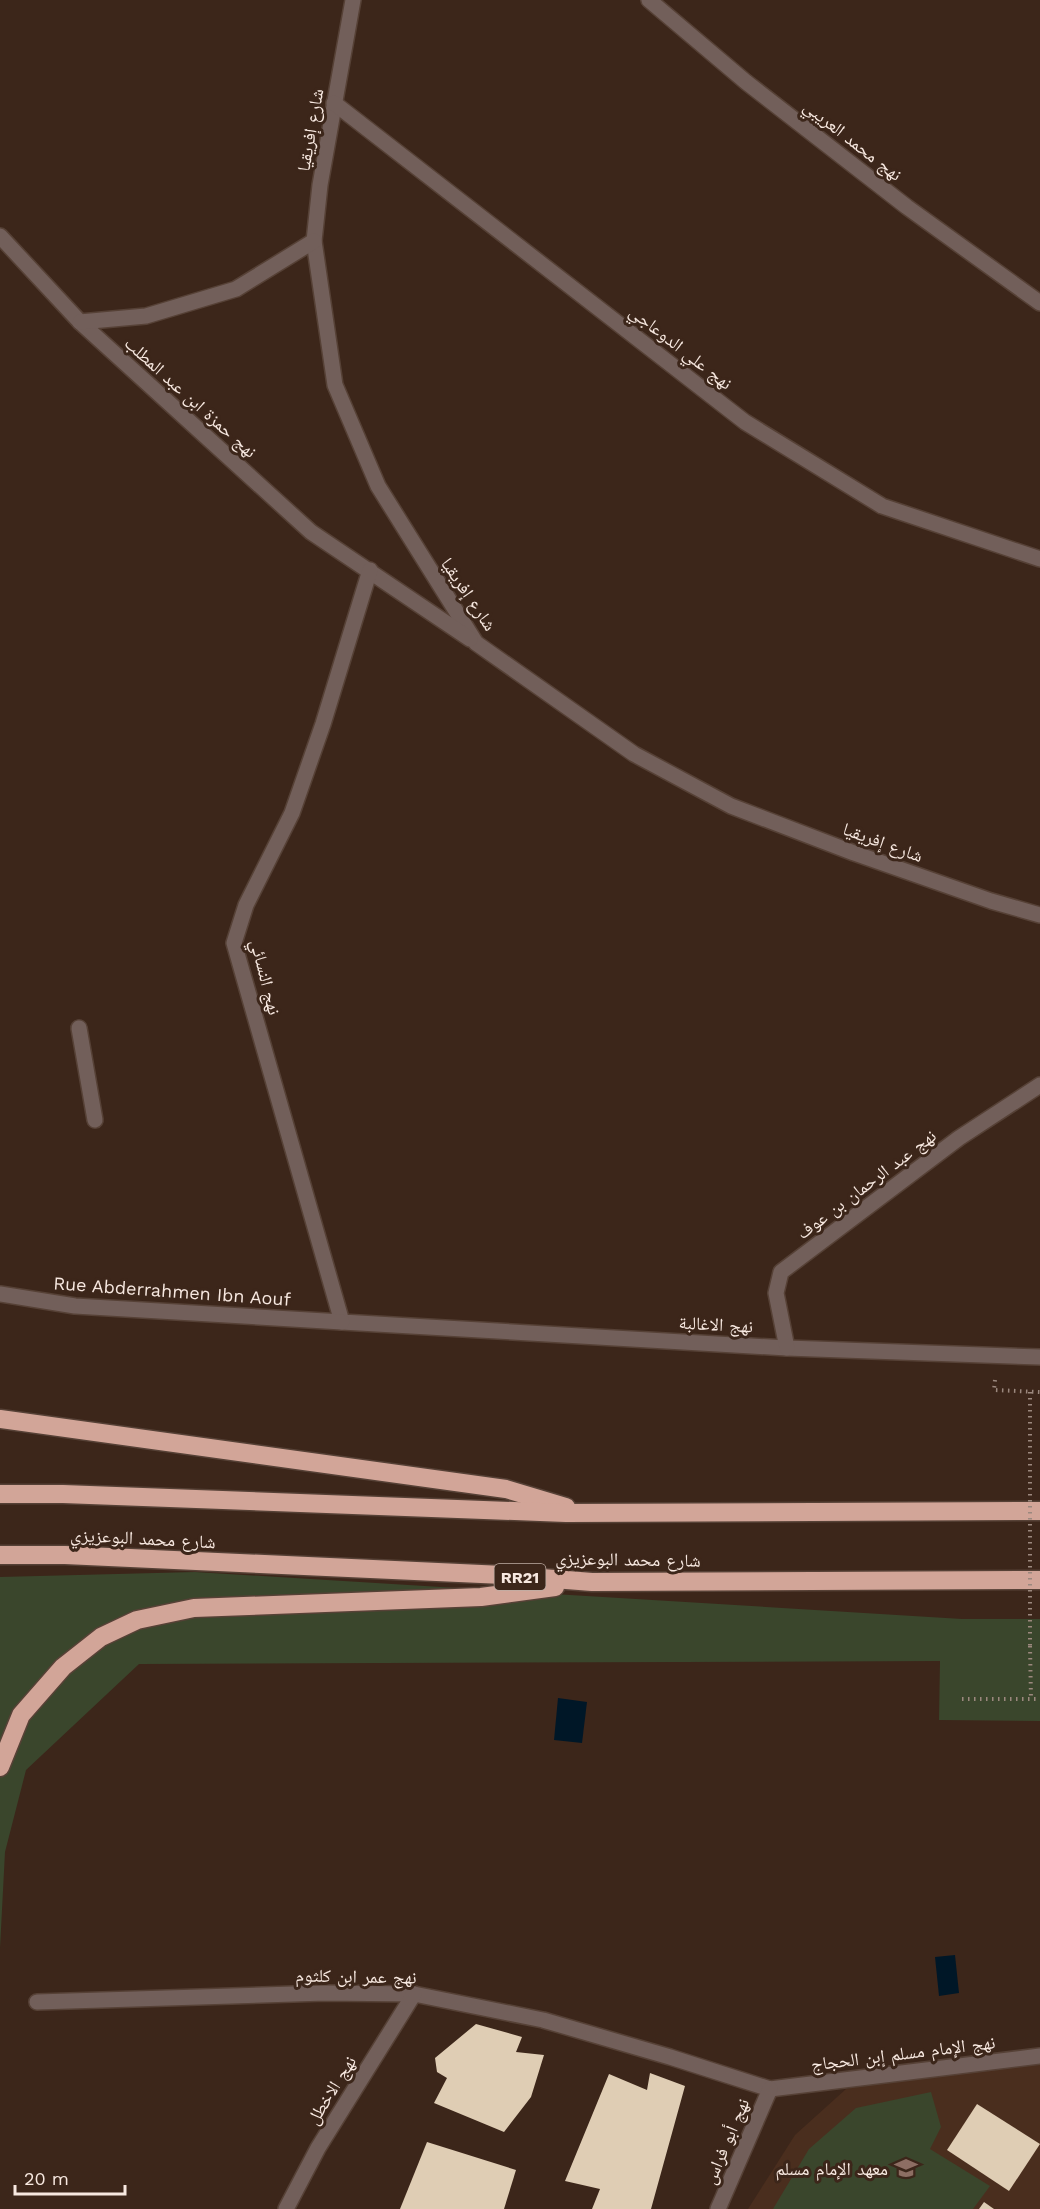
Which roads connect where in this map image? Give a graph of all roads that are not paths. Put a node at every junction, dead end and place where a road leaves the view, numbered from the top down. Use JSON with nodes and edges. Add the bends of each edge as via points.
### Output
{"nodes":[{"id":1,"x":649,"y":0,"type":"edge"},
{"id":2,"x":352,"y":1,"type":"edge"},
{"id":3,"x":334,"y":103,"type":"junction"},
{"id":4,"x":0,"y":236,"type":"edge"},
{"id":5,"x":314,"y":241,"type":"junction"},
{"id":6,"x":1040,"y":303,"type":"edge"},
{"id":7,"x":80,"y":322,"type":"junction"},
{"id":8,"x":1040,"y":559,"type":"edge"},
{"id":9,"x":370,"y":570,"type":"junction"},
{"id":10,"x":476,"y":643,"type":"junction"},
{"id":11,"x":1040,"y":915,"type":"edge"},
{"id":12,"x":79,"y":1028,"type":"dead end"},
{"id":13,"x":1040,"y":1085,"type":"edge"},
{"id":14,"x":95,"y":1120,"type":"dead end"},
{"id":15,"x":0,"y":1294,"type":"edge"},
{"id":16,"x":342,"y":1322,"type":"junction"},
{"id":17,"x":788,"y":1348,"type":"junction"},
{"id":18,"x":1040,"y":1357,"type":"edge"},
{"id":19,"x":0,"y":1419,"type":"edge"},
{"id":20,"x":0,"y":1494,"type":"edge"},
{"id":21,"x":1040,"y":1511,"type":"edge"},
{"id":22,"x":588,"y":1513,"type":"junction"},
{"id":23,"x":0,"y":1555,"type":"edge"},
{"id":24,"x":1040,"y":1580,"type":"edge"},
{"id":25,"x":592,"y":1582,"type":"junction"},
{"id":26,"x":0,"y":1767,"type":"edge"},
{"id":27,"x":414,"y":1994,"type":"junction"},
{"id":28,"x":37,"y":2002,"type":"dead end"},
{"id":29,"x":1040,"y":2056,"type":"edge"},
{"id":30,"x":770,"y":2089,"type":"junction"},
{"id":31,"x":286,"y":2209,"type":"edge"},
{"id":32,"x":718,"y":2209,"type":"edge"}],
"edges":[{"from":1,"to":6,"type":"street","name":"نهج محمد العريبي","via":[[907,207]]},
{"from":2,"to":3,"type":"street","name":"شارع إفريقيا"},
{"from":3,"to":5,"type":"street","name":"شارع إفريقيا"},
{"from":3,"to":8,"type":"street","name":"نهج علي الدوعاجي","via":[[745,422],[882,506]]},
{"from":4,"to":7,"type":"street","name":"نهج حمزة ابن عبد المطلب"},
{"from":5,"to":7,"type":"street","via":[[236,289],[146,316]]},
{"from":5,"to":10,"type":"street","name":"شارع إفريقيا","via":[[335,385],[378,486]]},
{"from":7,"to":9,"type":"street","name":"نهج حمزة ابن عبد المطلب","via":[[311,532]]},
{"from":9,"to":10,"type":"street","name":"نهج حمزة ابن عبد المطلب"},
{"from":9,"to":16,"type":"street","name":"نهج النسائي","via":[[292,813],[246,904],[234,943]]},
{"from":10,"to":11,"type":"street","name":"شارع إفريقيا","via":[[634,754],[731,806],[854,854]]},
{"from":12,"to":14,"type":"street"},
{"from":13,"to":17,"type":"street","name":"نهج عبد الرحمان بن عوف","via":[[959,1138],[781,1272],[776,1293]]},
{"from":15,"to":16,"type":"street","name":"Rue Abderrahmen Ibn Aouf","via":[[75,1306]]},
{"from":16,"to":17,"type":"street","name":"نهج الاغالبة"},
{"from":17,"to":18,"type":"street","name":"نهج الاغالبة"},
{"from":19,"to":22,"type":"highway","via":[[506,1489]]},
{"from":20,"to":22,"type":"highway"},
{"from":21,"to":22,"type":"highway"},
{"from":23,"to":25,"type":"highway","name":"شارع محمد البوعزيزي","number":"RR21"},
{"from":24,"to":25,"type":"highway","name":"شارع محمد البوعزيزي","number":"RR21"},
{"from":25,"to":26,"type":"highway","via":[[481,1597],[194,1608],[137,1620],[101,1638],[63,1667],[21,1715]]},
{"from":27,"to":28,"type":"street","name":"نهج عمر ابن كلثوم"},
{"from":27,"to":30,"type":"street","name":"نهج عمر ابن كلثوم","via":[[543,2019]]},
{"from":27,"to":31,"type":"street","name":"نهج الاخطل","via":[[318,2148]]},
{"from":29,"to":30,"type":"street","name":"نهج اﻹمام مسلم إبن الحجاج"},
{"from":30,"to":32,"type":"street","name":"نهج أبو فراس"}]}
